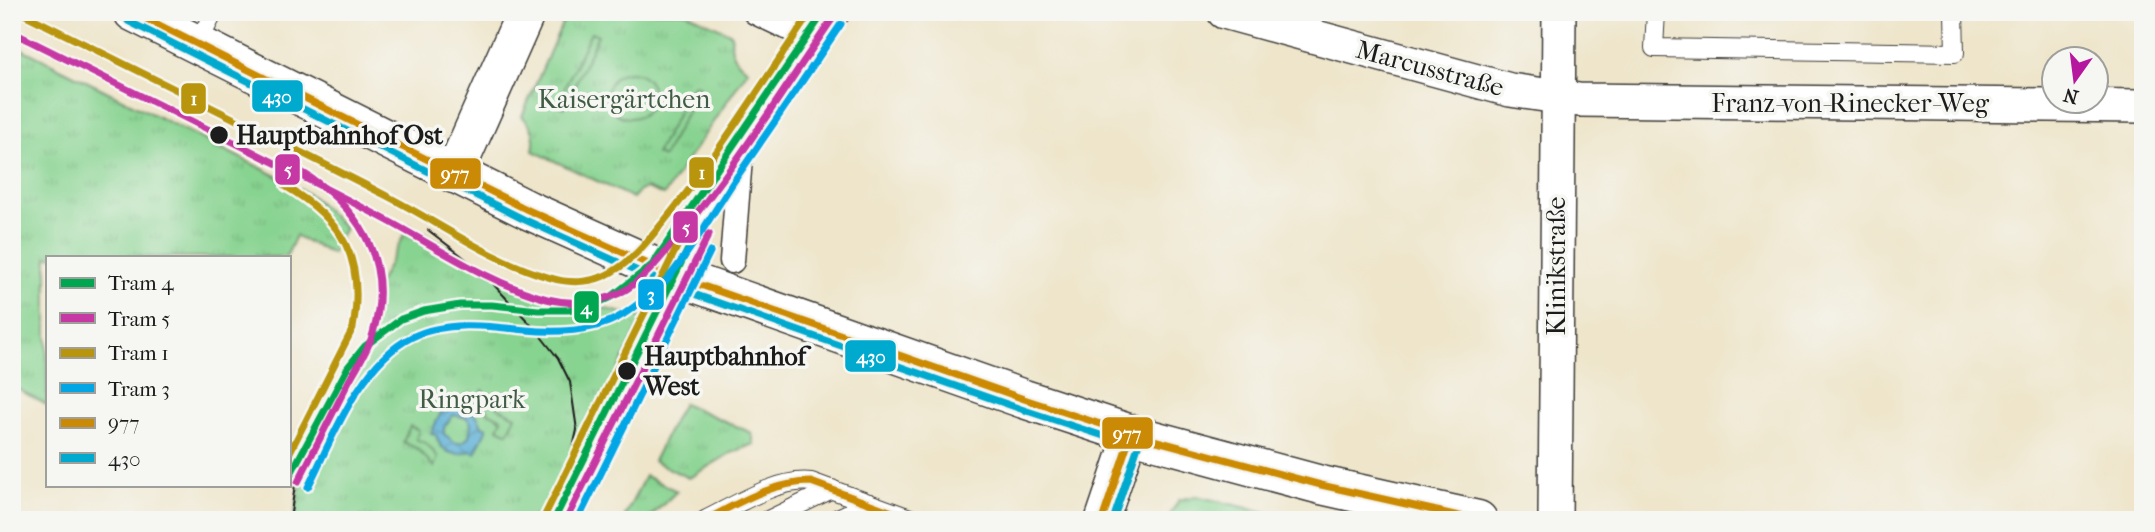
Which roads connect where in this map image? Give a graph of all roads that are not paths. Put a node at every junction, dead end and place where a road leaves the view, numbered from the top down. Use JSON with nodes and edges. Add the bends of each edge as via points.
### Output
{"nodes":[{"id":1,"x":133,"y":12,"type":"edge"},
{"id":2,"x":526,"y":12,"type":"edge"},
{"id":3,"x":755,"y":12,"type":"edge"},
{"id":4,"x":838,"y":12,"type":"edge"},
{"id":5,"x":1224,"y":12,"type":"edge"},
{"id":6,"x":1559,"y":12,"type":"edge"},
{"id":7,"x":1656,"y":12,"type":"edge"},
{"id":8,"x":1954,"y":12,"type":"edge"},
{"id":9,"x":205,"y":29,"type":"edge"},
{"id":10,"x":818,"y":42,"type":"junction"},
{"id":11,"x":1557,"y":97,"type":"junction"},
{"id":12,"x":2143,"y":106,"type":"edge"},
{"id":13,"x":740,"y":157,"type":"junction"},
{"id":14,"x":454,"y":174,"type":"junction"},
{"id":15,"x":732,"y":261,"type":"dead end"},
{"id":16,"x":669,"y":273,"type":"junction"},
{"id":17,"x":1131,"y":434,"type":"junction"},
{"id":18,"x":832,"y":489,"type":"junction"},
{"id":19,"x":869,"y":503,"type":"junction"},
{"id":20,"x":911,"y":519,"type":"edge"},
{"id":21,"x":705,"y":520,"type":"edge"},
{"id":22,"x":768,"y":520,"type":"edge"},
{"id":23,"x":834,"y":520,"type":"edge"},
{"id":24,"x":1102,"y":520,"type":"edge"},
{"id":25,"x":1478,"y":520,"type":"edge"},
{"id":26,"x":1555,"y":520,"type":"edge"}],
"edges":[{"from":1,"to":9,"type":"main road"},
{"from":2,"to":14,"type":"main road"},
{"from":3,"to":10,"type":"street"},
{"from":4,"to":10,"type":"street"},
{"from":5,"to":11,"type":"street","name":"Marcusstraße","via":[[1510,90]]},
{"from":6,"to":11,"type":"street","name":"Klinikstraße"},
{"from":7,"to":8,"type":"lane","via":[[1654,48],[1955,53]]},
{"from":9,"to":14,"type":"main road"},
{"from":10,"to":13,"type":"street"},
{"from":11,"to":12,"type":"street","name":"Franz-von-Rinecker-Weg","via":[[1770,104]]},
{"from":11,"to":26,"type":"street","name":"Klinikstraße"},
{"from":13,"to":15,"type":"street"},
{"from":13,"to":16,"type":"street"},
{"from":14,"to":16,"type":"main road"},
{"from":16,"to":17,"type":"main road"},
{"from":17,"to":24,"type":"street"},
{"from":17,"to":25,"type":"main road","via":[[1321,485]]},
{"from":18,"to":19,"type":"lane"},
{"from":18,"to":21,"type":"lane","via":[[799,480]]},
{"from":18,"to":22,"type":"lane"},
{"from":19,"to":20,"type":"lane"},
{"from":19,"to":23,"type":"lane"}]}
